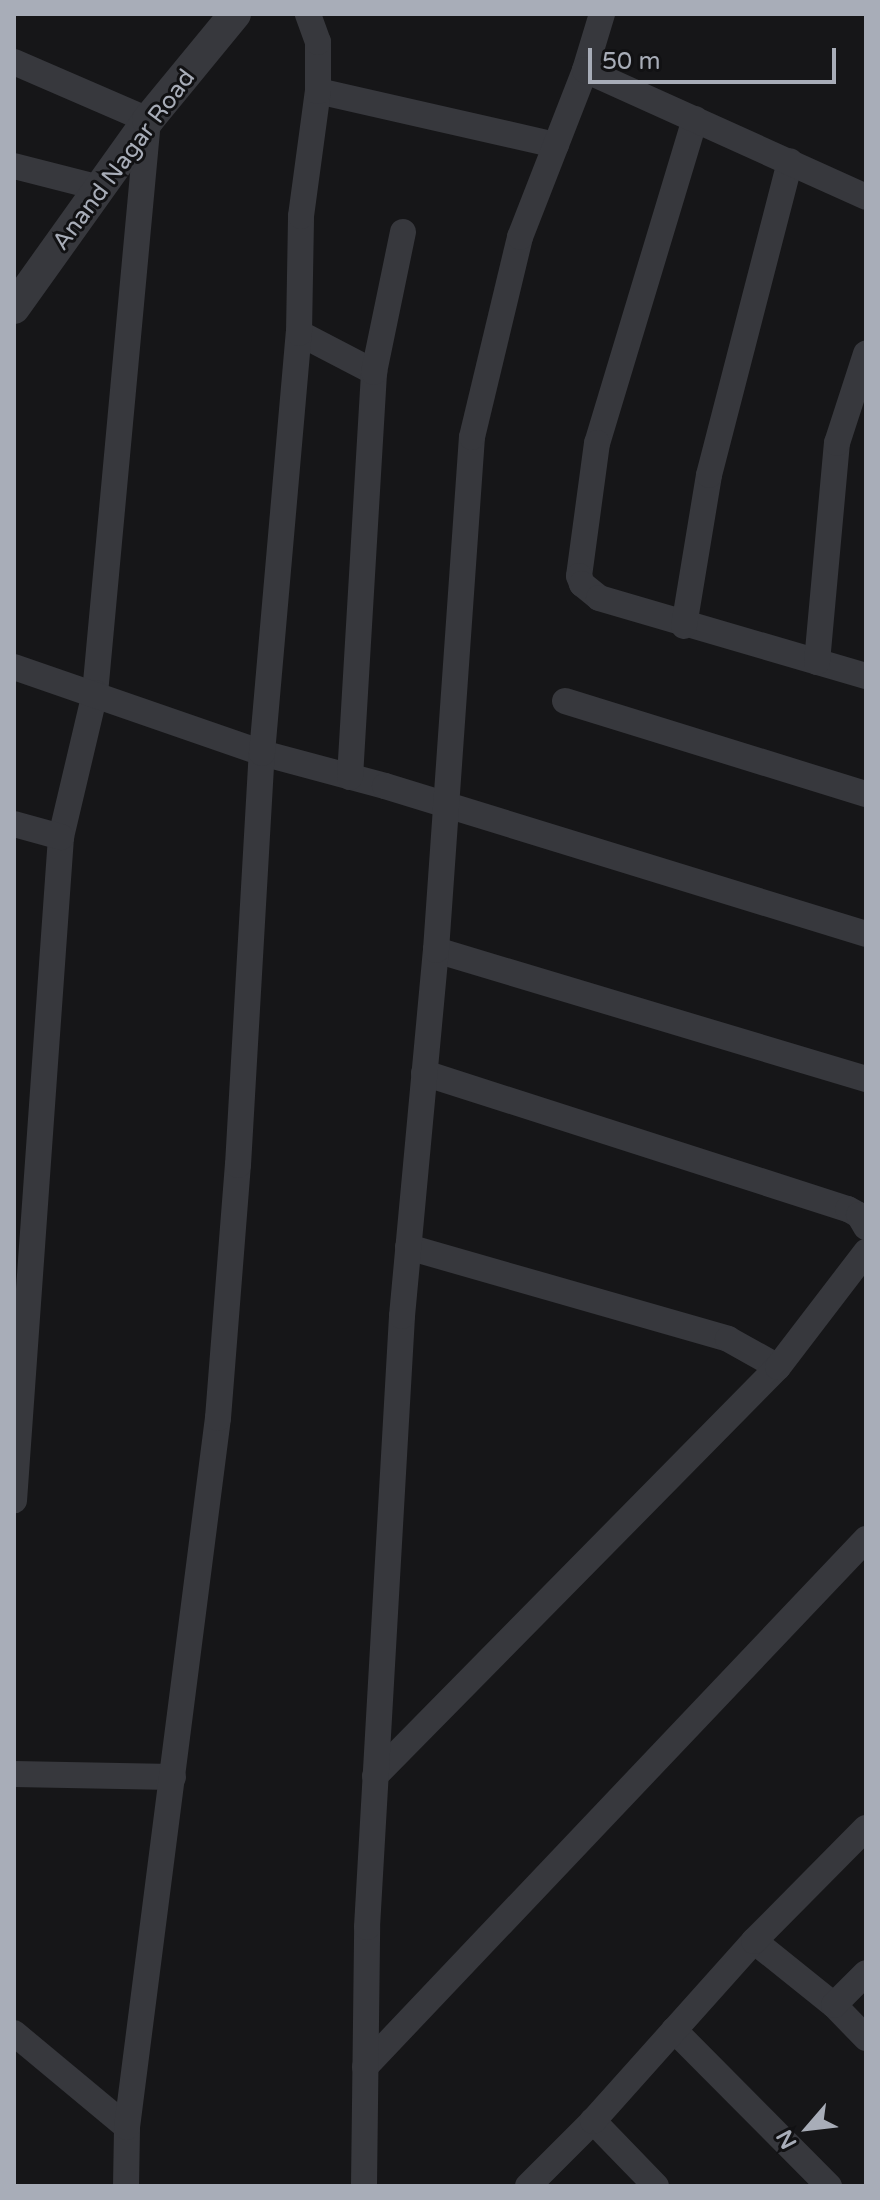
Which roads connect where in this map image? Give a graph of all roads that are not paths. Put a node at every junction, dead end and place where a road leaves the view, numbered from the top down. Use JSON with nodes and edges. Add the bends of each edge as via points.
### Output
{"nodes":[{"id":1,"x":235,"y":14,"type":"edge"},
{"id":2,"x":308,"y":14,"type":"edge"},
{"id":3,"x":602,"y":14,"type":"edge"},
{"id":4,"x":14,"y":62,"type":"edge"},
{"id":5,"x":585,"y":70,"type":"junction"},
{"id":6,"x":318,"y":91,"type":"junction"},
{"id":7,"x":695,"y":119,"type":"junction"},
{"id":8,"x":148,"y":120,"type":"junction"},
{"id":9,"x":556,"y":145,"type":"junction"},
{"id":10,"x":790,"y":161,"type":"junction"},
{"id":11,"x":14,"y":166,"type":"edge"},
{"id":12,"x":100,"y":188,"type":"junction"},
{"id":13,"x":866,"y":197,"type":"edge"},
{"id":14,"x":403,"y":232,"type":"dead end"},
{"id":15,"x":14,"y":307,"type":"edge"},
{"id":16,"x":299,"y":333,"type":"junction"},
{"id":17,"x":866,"y":354,"type":"edge"},
{"id":18,"x":374,"y":372,"type":"junction"},
{"id":19,"x":684,"y":626,"type":"junction"},
{"id":20,"x":817,"y":662,"type":"junction"},
{"id":21,"x":14,"y":667,"type":"edge"},
{"id":22,"x":866,"y":676,"type":"edge"},
{"id":23,"x":95,"y":693,"type":"junction"},
{"id":24,"x":565,"y":701,"type":"dead end"},
{"id":25,"x":262,"y":753,"type":"junction"},
{"id":26,"x":350,"y":777,"type":"junction"},
{"id":27,"x":866,"y":794,"type":"edge"},
{"id":28,"x":445,"y":806,"type":"junction"},
{"id":29,"x":14,"y":824,"type":"edge"},
{"id":30,"x":61,"y":837,"type":"junction"},
{"id":31,"x":866,"y":934,"type":"edge"},
{"id":32,"x":436,"y":950,"type":"junction"},
{"id":33,"x":424,"y":1073,"type":"junction"},
{"id":34,"x":866,"y":1079,"type":"edge"},
{"id":35,"x":866,"y":1227,"type":"edge"},
{"id":36,"x":408,"y":1247,"type":"junction"},
{"id":37,"x":866,"y":1252,"type":"edge"},
{"id":38,"x":778,"y":1367,"type":"junction"},
{"id":39,"x":17,"y":1418,"type":"edge"},
{"id":40,"x":14,"y":1500,"type":"edge"},
{"id":41,"x":866,"y":1539,"type":"edge"},
{"id":42,"x":14,"y":1774,"type":"edge"},
{"id":43,"x":375,"y":1776,"type":"junction"},
{"id":44,"x":173,"y":1777,"type":"junction"},
{"id":45,"x":866,"y":1828,"type":"edge"},
{"id":46,"x":754,"y":1941,"type":"junction"},
{"id":47,"x":866,"y":1973,"type":"edge"},
{"id":48,"x":834,"y":2005,"type":"junction"},
{"id":49,"x":674,"y":2030,"type":"junction"},
{"id":50,"x":14,"y":2033,"type":"edge"},
{"id":51,"x":866,"y":2038,"type":"edge"},
{"id":52,"x":365,"y":2067,"type":"junction"},
{"id":53,"x":593,"y":2121,"type":"junction"},
{"id":54,"x":127,"y":2127,"type":"junction"},
{"id":55,"x":126,"y":2186,"type":"edge"},
{"id":56,"x":364,"y":2186,"type":"edge"},
{"id":57,"x":528,"y":2186,"type":"edge"},
{"id":58,"x":656,"y":2186,"type":"edge"},
{"id":59,"x":829,"y":2186,"type":"edge"}],
"edges":[{"from":1,"to":8,"type":"street","name":"Anand Nagar Road"},
{"from":2,"to":6,"type":"street","via":[[318,42]]},
{"from":3,"to":5,"type":"street"},
{"from":4,"to":8,"type":"street"},
{"from":5,"to":7,"type":"street"},
{"from":5,"to":9,"type":"street"},
{"from":6,"to":9,"type":"street"},
{"from":6,"to":16,"type":"street","via":[[301,216]]},
{"from":7,"to":10,"type":"street"},
{"from":7,"to":19,"type":"street","via":[[597,443],[579,576],[599,598]]},
{"from":8,"to":12,"type":"street","name":"Anand Nagar Road"},
{"from":8,"to":23,"type":"street"},
{"from":9,"to":28,"type":"street","via":[[520,237],[472,437]]},
{"from":10,"to":13,"type":"street"},
{"from":10,"to":19,"type":"street","via":[[709,475]]},
{"from":11,"to":12,"type":"street"},
{"from":12,"to":15,"type":"street","name":"Anand Nagar Road"},
{"from":14,"to":18,"type":"street"},
{"from":16,"to":18,"type":"street"},
{"from":16,"to":25,"type":"street"},
{"from":17,"to":20,"type":"street","via":[[837,443]]},
{"from":18,"to":26,"type":"street"},
{"from":19,"to":20,"type":"street"},
{"from":20,"to":22,"type":"street"},
{"from":21,"to":23,"type":"street"},
{"from":23,"to":25,"type":"street"},
{"from":23,"to":30,"type":"street"},
{"from":24,"to":27,"type":"street"},
{"from":25,"to":26,"type":"street"},
{"from":25,"to":44,"type":"street","via":[[218,1418]]},
{"from":26,"to":28,"type":"street"},
{"from":28,"to":31,"type":"street"},
{"from":28,"to":32,"type":"street"},
{"from":29,"to":30,"type":"street"},
{"from":30,"to":39,"type":"street"},
{"from":32,"to":33,"type":"street"},
{"from":32,"to":34,"type":"street"},
{"from":33,"to":35,"type":"street","via":[[848,1209]]},
{"from":33,"to":36,"type":"street"},
{"from":36,"to":38,"type":"street","via":[[728,1339]]},
{"from":36,"to":43,"type":"street"},
{"from":37,"to":38,"type":"street"},
{"from":38,"to":43,"type":"street"},
{"from":39,"to":40,"type":"street"},
{"from":41,"to":52,"type":"street"},
{"from":42,"to":44,"type":"street"},
{"from":43,"to":52,"type":"street"},
{"from":44,"to":54,"type":"street"},
{"from":45,"to":46,"type":"street"},
{"from":46,"to":48,"type":"street"},
{"from":46,"to":49,"type":"street"},
{"from":47,"to":48,"type":"street"},
{"from":48,"to":51,"type":"street"},
{"from":49,"to":53,"type":"street"},
{"from":49,"to":59,"type":"street"},
{"from":50,"to":54,"type":"street"},
{"from":52,"to":56,"type":"street"},
{"from":53,"to":57,"type":"street"},
{"from":53,"to":58,"type":"street"},
{"from":54,"to":55,"type":"street"}]}
